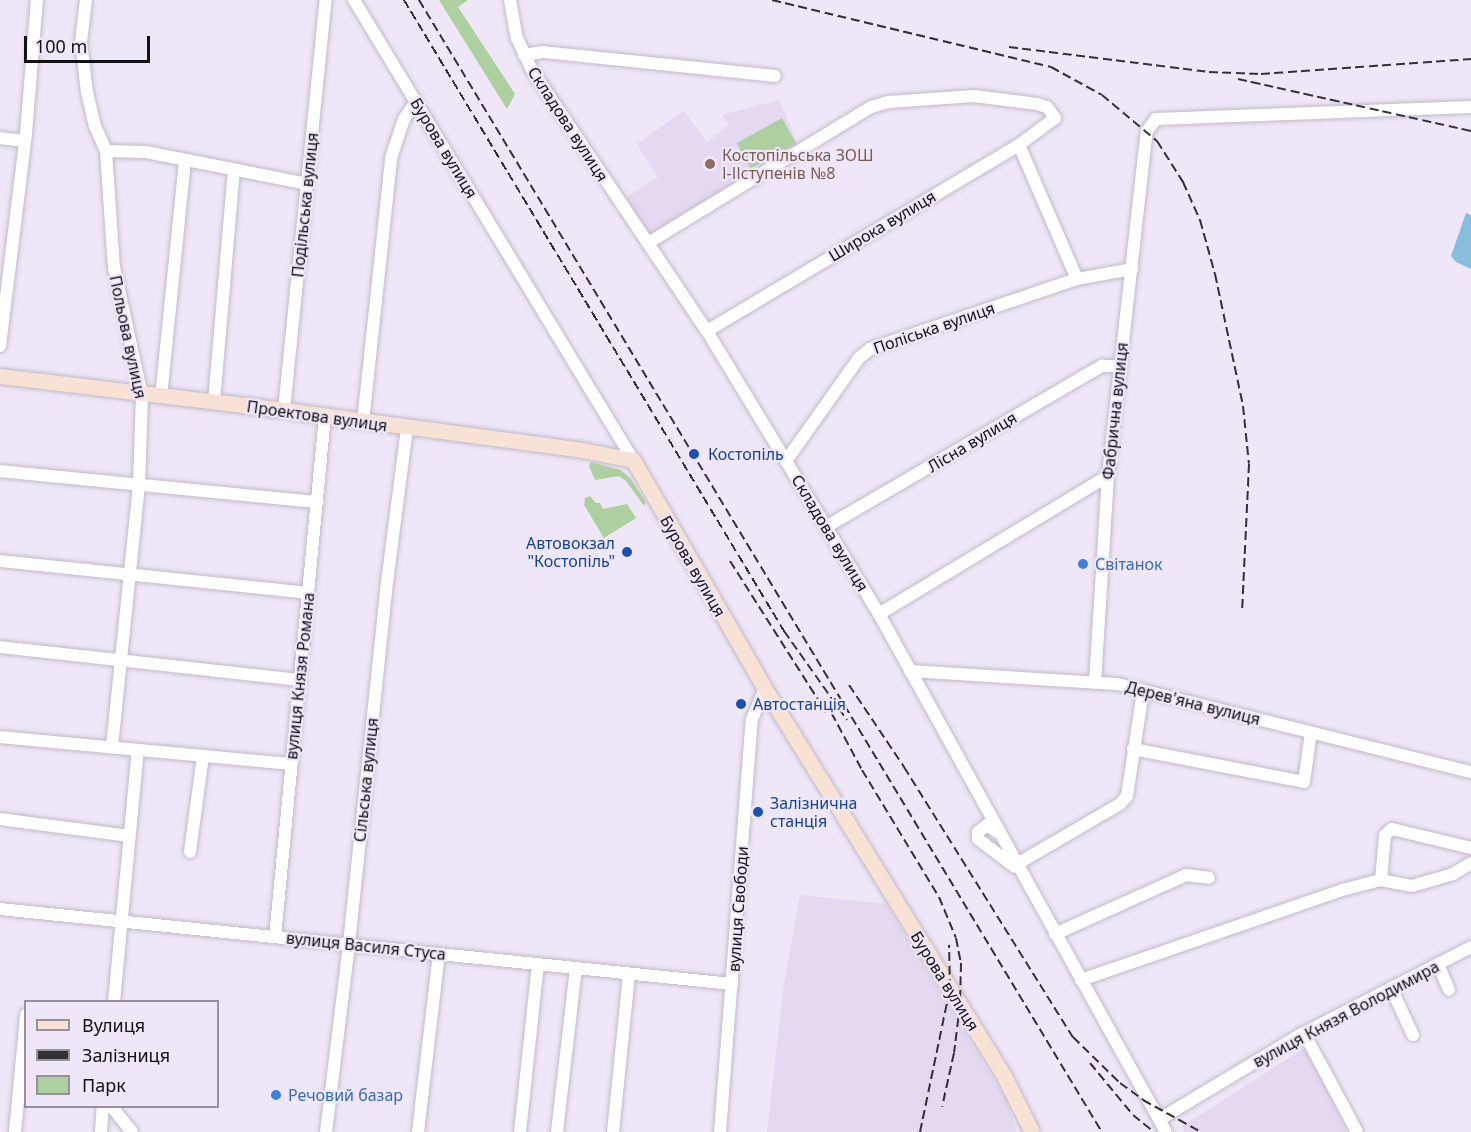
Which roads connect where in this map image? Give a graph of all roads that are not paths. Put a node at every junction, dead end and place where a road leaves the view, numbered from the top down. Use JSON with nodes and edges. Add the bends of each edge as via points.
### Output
{"nodes":[{"id":1,"x":37,"y":0,"type":"edge"},
{"id":2,"x":86,"y":0,"type":"edge"},
{"id":3,"x":326,"y":0,"type":"edge"},
{"id":4,"x":354,"y":0,"type":"edge"},
{"id":5,"x":510,"y":0,"type":"edge"},
{"id":6,"x":524,"y":55,"type":"junction"},
{"id":7,"x":776,"y":76,"type":"dead end"},
{"id":8,"x":416,"y":102,"type":"junction"},
{"id":9,"x":1471,"y":107,"type":"edge"},
{"id":10,"x":0,"y":138,"type":"edge"},
{"id":11,"x":25,"y":141,"type":"junction"},
{"id":12,"x":1018,"y":145,"type":"junction"},
{"id":13,"x":106,"y":151,"type":"junction"},
{"id":14,"x":185,"y":160,"type":"junction"},
{"id":15,"x":234,"y":169,"type":"junction"},
{"id":16,"x":307,"y":184,"type":"junction"},
{"id":17,"x":648,"y":243,"type":"junction"},
{"id":18,"x":1131,"y":269,"type":"junction"},
{"id":19,"x":1077,"y":279,"type":"junction"},
{"id":20,"x":707,"y":331,"type":"junction"},
{"id":21,"x":0,"y":346,"type":"edge"},
{"id":22,"x":1120,"y":366,"type":"junction"},
{"id":23,"x":0,"y":376,"type":"edge"},
{"id":24,"x":142,"y":395,"type":"junction"},
{"id":25,"x":161,"y":397,"type":"junction"},
{"id":26,"x":214,"y":402,"type":"junction"},
{"id":27,"x":284,"y":410,"type":"junction"},
{"id":28,"x":325,"y":416,"type":"junction"},
{"id":29,"x":363,"y":422,"type":"junction"},
{"id":30,"x":407,"y":428,"type":"junction"},
{"id":31,"x":633,"y":460,"type":"junction"},
{"id":32,"x":786,"y":461,"type":"junction"},
{"id":33,"x":0,"y":471,"type":"edge"},
{"id":34,"x":1108,"y":476,"type":"junction"},
{"id":35,"x":139,"y":485,"type":"junction"},
{"id":36,"x":317,"y":502,"type":"junction"},
{"id":37,"x":826,"y":527,"type":"junction"},
{"id":38,"x":0,"y":561,"type":"edge"},
{"id":39,"x":130,"y":574,"type":"junction"},
{"id":40,"x":308,"y":592,"type":"junction"},
{"id":41,"x":879,"y":614,"type":"junction"},
{"id":42,"x":0,"y":647,"type":"edge"},
{"id":43,"x":121,"y":660,"type":"junction"},
{"id":44,"x":910,"y":671,"type":"junction"},
{"id":45,"x":300,"y":680,"type":"junction"},
{"id":46,"x":1095,"y":682,"type":"junction"},
{"id":47,"x":765,"y":689,"type":"junction"},
{"id":48,"x":1143,"y":691,"type":"junction"},
{"id":49,"x":1311,"y":732,"type":"junction"},
{"id":50,"x":0,"y":737,"type":"edge"},
{"id":51,"x":112,"y":748,"type":"junction"},
{"id":52,"x":1133,"y":749,"type":"junction"},
{"id":53,"x":138,"y":750,"type":"junction"},
{"id":54,"x":203,"y":756,"type":"junction"},
{"id":55,"x":292,"y":764,"type":"junction"},
{"id":56,"x":1471,"y":772,"type":"edge"},
{"id":57,"x":0,"y":819,"type":"edge"},
{"id":58,"x":129,"y":837,"type":"junction"},
{"id":59,"x":1001,"y":837,"type":"junction"},
{"id":60,"x":1471,"y":848,"type":"edge"},
{"id":61,"x":190,"y":852,"type":"dead end"},
{"id":62,"x":1471,"y":863,"type":"edge"},
{"id":63,"x":1019,"y":868,"type":"junction"},
{"id":64,"x":1209,"y":878,"type":"dead end"},
{"id":65,"x":1381,"y":880,"type":"junction"},
{"id":66,"x":0,"y":909,"type":"edge"},
{"id":67,"x":122,"y":921,"type":"junction"},
{"id":68,"x":1055,"y":934,"type":"junction"},
{"id":69,"x":275,"y":937,"type":"junction"},
{"id":70,"x":349,"y":945,"type":"junction"},
{"id":71,"x":1471,"y":947,"type":"edge"},
{"id":72,"x":439,"y":954,"type":"junction"},
{"id":73,"x":538,"y":964,"type":"junction"},
{"id":74,"x":1438,"y":964,"type":"junction"},
{"id":75,"x":576,"y":968,"type":"junction"},
{"id":76,"x":629,"y":974,"type":"junction"},
{"id":77,"x":1081,"y":980,"type":"junction"},
{"id":78,"x":732,"y":984,"type":"junction"},
{"id":79,"x":1391,"y":988,"type":"junction"},
{"id":80,"x":1449,"y":990,"type":"dead end"},
{"id":81,"x":114,"y":1000,"type":"edge"},
{"id":82,"x":1304,"y":1033,"type":"junction"},
{"id":83,"x":1413,"y":1035,"type":"dead end"},
{"id":84,"x":24,"y":1036,"type":"edge"},
{"id":85,"x":104,"y":1108,"type":"edge"},
{"id":86,"x":112,"y":1108,"type":"edge"},
{"id":87,"x":1160,"y":1119,"type":"junction"},
{"id":88,"x":15,"y":1132,"type":"edge"},
{"id":89,"x":101,"y":1132,"type":"edge"},
{"id":90,"x":132,"y":1132,"type":"edge"},
{"id":91,"x":326,"y":1132,"type":"edge"},
{"id":92,"x":418,"y":1132,"type":"edge"},
{"id":93,"x":520,"y":1132,"type":"edge"},
{"id":94,"x":557,"y":1132,"type":"edge"},
{"id":95,"x":613,"y":1132,"type":"edge"},
{"id":96,"x":720,"y":1132,"type":"edge"},
{"id":97,"x":1032,"y":1132,"type":"edge"},
{"id":98,"x":1166,"y":1132,"type":"edge"},
{"id":99,"x":1358,"y":1132,"type":"edge"}],
"edges":[{"from":1,"to":11,"type":"street"},
{"from":2,"to":13,"type":"street","name":"Польова вулиця","via":[[81,42],[87,92]]},
{"from":3,"to":16,"type":"street","name":"Подільська вулиця"},
{"from":4,"to":8,"type":"street","name":"Бурова вулиця"},
{"from":5,"to":6,"type":"street","name":"Складова вулиця"},
{"from":6,"to":7,"type":"street","via":[[543,52]]},
{"from":6,"to":17,"type":"street","name":"Складова вулиця"},
{"from":8,"to":29,"type":"street","via":[[404,119],[391,158]]},
{"from":8,"to":31,"type":"street","name":"Бурова вулиця"},
{"from":9,"to":18,"type":"street","name":"Фабрична вулиця","via":[[1156,119],[1144,141]]},
{"from":10,"to":11,"type":"street"},
{"from":11,"to":21,"type":"street"},
{"from":12,"to":17,"type":"street","name":"Широка вулиця","via":[[1055,118],[1047,107],[974,96],[889,102],[871,107]]},
{"from":12,"to":19,"type":"street"},
{"from":12,"to":20,"type":"street","name":"Широка вулиця"},
{"from":13,"to":14,"type":"street","via":[[146,152]]},
{"from":13,"to":24,"type":"street","name":"Польова вулиця","via":[[114,267]]},
{"from":14,"to":15,"type":"street"},
{"from":14,"to":25,"type":"street"},
{"from":15,"to":16,"type":"street"},
{"from":15,"to":26,"type":"street"},
{"from":16,"to":27,"type":"street","name":"Подільська вулиця"},
{"from":17,"to":20,"type":"street","name":"Складова вулиця"},
{"from":18,"to":19,"type":"street","name":"Поліська вулиця"},
{"from":18,"to":22,"type":"street","name":"Фабрична вулиця"},
{"from":19,"to":32,"type":"street","name":"Поліська вулиця","via":[[870,349],[859,358]]},
{"from":20,"to":32,"type":"street","name":"Складова вулиця"},
{"from":22,"to":34,"type":"street","name":"Фабрична вулиця"},
{"from":22,"to":37,"type":"street","name":"Лісна вулиця","via":[[1101,366]]},
{"from":23,"to":24,"type":"main road","name":"Проектова вулиця"},
{"from":24,"to":25,"type":"main road","name":"Проектова вулиця"},
{"from":24,"to":35,"type":"street","name":"Польова вулиця"},
{"from":25,"to":26,"type":"main road","name":"Проектова вулиця"},
{"from":26,"to":27,"type":"main road","name":"Проектова вулиця"},
{"from":27,"to":28,"type":"main road","name":"Проектова вулиця"},
{"from":28,"to":29,"type":"main road","name":"Проектова вулиця"},
{"from":28,"to":36,"type":"street","name":"вулиця Князя Романа"},
{"from":29,"to":30,"type":"main road","name":"Проектова вулиця"},
{"from":30,"to":31,"type":"main road","name":"Проектова вулиця"},
{"from":30,"to":70,"type":"street","name":"Сільська вулиця"},
{"from":31,"to":47,"type":"main road","name":"Бурова вулиця"},
{"from":32,"to":37,"type":"street","name":"Складова вулиця"},
{"from":33,"to":35,"type":"street"},
{"from":34,"to":41,"type":"street"},
{"from":34,"to":46,"type":"street","name":"Фабрична вулиця"},
{"from":35,"to":36,"type":"street"},
{"from":35,"to":39,"type":"street","name":"Польова вулиця"},
{"from":36,"to":40,"type":"street","name":"вулиця Князя Романа"},
{"from":37,"to":41,"type":"street","name":"Складова вулиця"},
{"from":38,"to":39,"type":"street"},
{"from":39,"to":40,"type":"street"},
{"from":39,"to":43,"type":"street","name":"Польова вулиця"},
{"from":40,"to":45,"type":"street","name":"вулиця Князя Романа"},
{"from":41,"to":44,"type":"street","name":"Складова вулиця"},
{"from":42,"to":43,"type":"street"},
{"from":43,"to":45,"type":"street"},
{"from":43,"to":51,"type":"street","name":"Польова вулиця"},
{"from":44,"to":46,"type":"street","name":"Дерев'яна вулиця"},
{"from":44,"to":59,"type":"street","name":"Складова вулиця"},
{"from":45,"to":55,"type":"street","name":"вулиця Князя Романа"},
{"from":46,"to":48,"type":"street","name":"Дерев'яна вулиця"},
{"from":47,"to":78,"type":"street","name":"вулиця Свободи","via":[[752,719]]},
{"from":47,"to":97,"type":"main road","name":"Бурова вулиця","via":[[1003,1074]]},
{"from":48,"to":49,"type":"street","name":"Дерев'яна вулиця"},
{"from":48,"to":52,"type":"street"},
{"from":49,"to":52,"type":"street","via":[[1304,782]]},
{"from":49,"to":56,"type":"street","name":"Дерев'яна вулиця"},
{"from":50,"to":51,"type":"street"},
{"from":51,"to":53,"type":"street"},
{"from":52,"to":63,"type":"street","via":[[1126,796],[1120,804]]},
{"from":53,"to":54,"type":"street"},
{"from":53,"to":58,"type":"street"},
{"from":54,"to":55,"type":"street"},
{"from":54,"to":61,"type":"street"},
{"from":55,"to":69,"type":"street","name":"вулиця Князя Романа"},
{"from":57,"to":58,"type":"street"},
{"from":58,"to":67,"type":"street"},
{"from":59,"to":63,"type":"street","name":"Складова вулиця"},
{"from":59,"to":63,"type":"street","via":[[987,825],[978,832],[982,844]]},
{"from":60,"to":65,"type":"street","via":[[1392,829],[1385,835]]},
{"from":62,"to":65,"type":"street","via":[[1453,874],[1412,886]]},
{"from":63,"to":68,"type":"street","name":"Складова вулиця"},
{"from":64,"to":68,"type":"street","via":[[1186,875]]},
{"from":65,"to":77,"type":"street"},
{"from":66,"to":67,"type":"street","name":"вулиця Василя Стуса"},
{"from":67,"to":69,"type":"street","name":"вулиця Василя Стуса"},
{"from":67,"to":81,"type":"street"},
{"from":68,"to":77,"type":"street","name":"Складова вулиця"},
{"from":69,"to":70,"type":"street","name":"вулиця Василя Стуса"},
{"from":70,"to":72,"type":"street","name":"вулиця Василя Стуса"},
{"from":70,"to":91,"type":"street","name":"Сільська вулиця"},
{"from":71,"to":74,"type":"street","name":"вулиця Князя Володимира"},
{"from":72,"to":73,"type":"street","name":"вулиця Василя Стуса"},
{"from":72,"to":92,"type":"street"},
{"from":73,"to":75,"type":"street","name":"вулиця Василя Стуса"},
{"from":73,"to":93,"type":"street"},
{"from":74,"to":79,"type":"street","name":"вулиця Князя Володимира"},
{"from":74,"to":80,"type":"street"},
{"from":75,"to":76,"type":"street","name":"вулиця Василя Стуса"},
{"from":75,"to":94,"type":"street"},
{"from":76,"to":78,"type":"street","name":"вулиця Василя Стуса"},
{"from":76,"to":95,"type":"street"},
{"from":77,"to":87,"type":"street","name":"Складова вулиця"},
{"from":78,"to":96,"type":"street","name":"вулиця Свободи"},
{"from":79,"to":82,"type":"street","name":"вулиця Князя Володимира"},
{"from":79,"to":83,"type":"street"},
{"from":82,"to":87,"type":"street","name":"вулиця Князя Володимира"},
{"from":82,"to":99,"type":"street"},
{"from":84,"to":88,"type":"street"},
{"from":85,"to":89,"type":"street"},
{"from":86,"to":90,"type":"street"},
{"from":87,"to":98,"type":"street","name":"Складова вулиця"}]}
